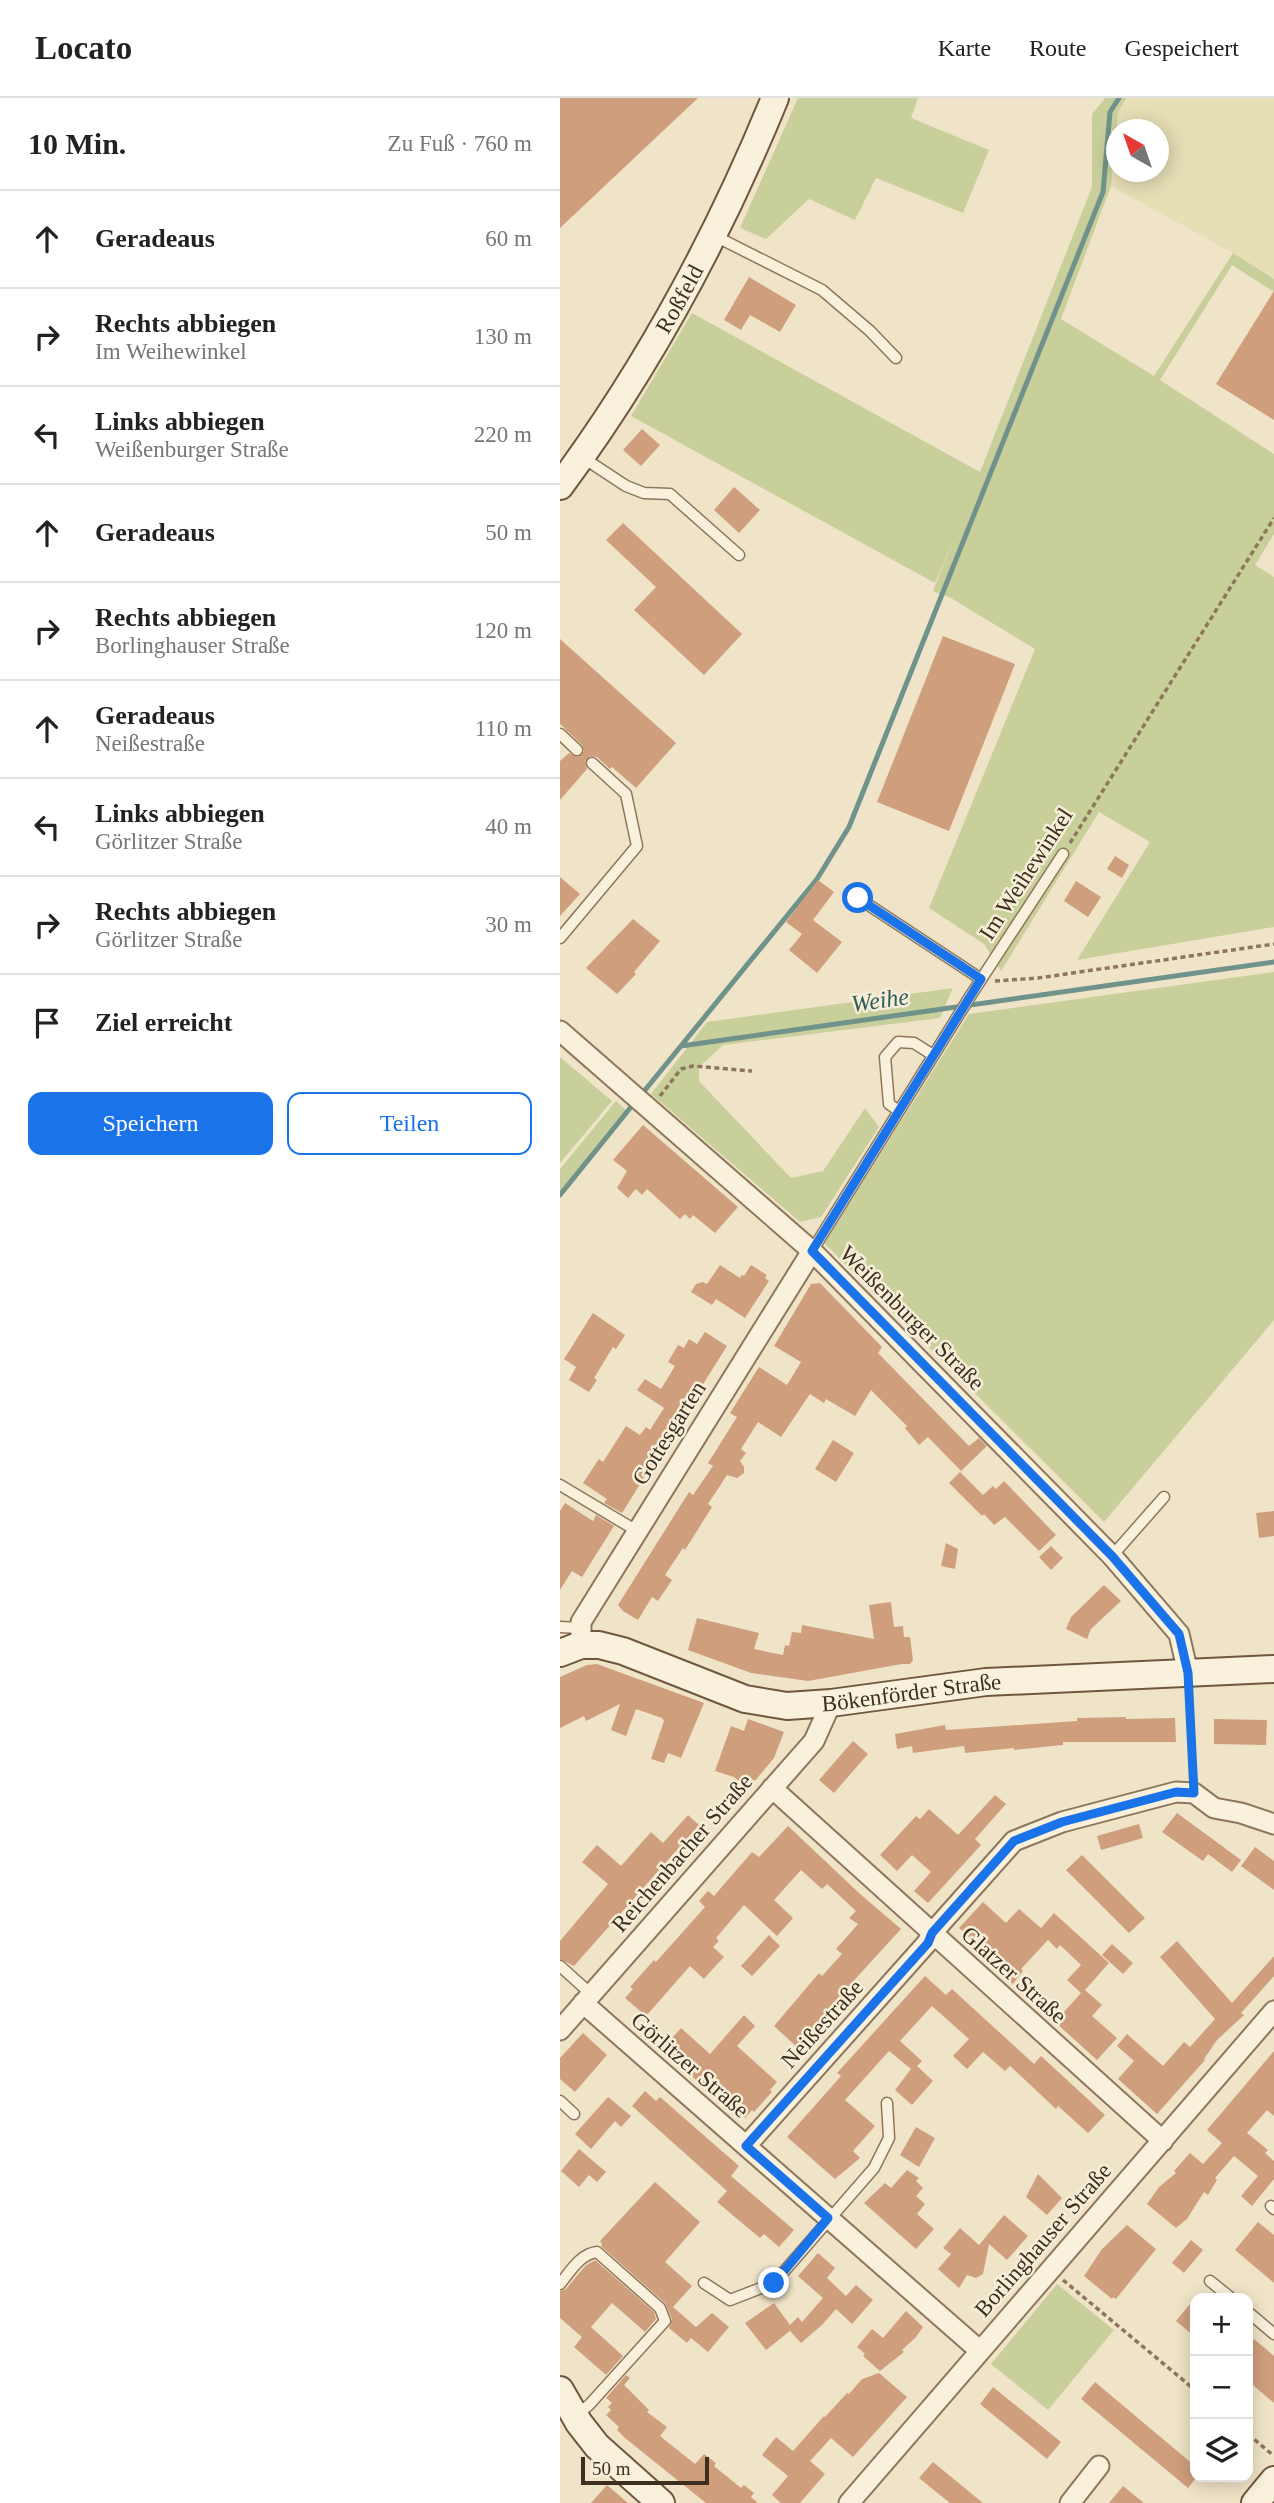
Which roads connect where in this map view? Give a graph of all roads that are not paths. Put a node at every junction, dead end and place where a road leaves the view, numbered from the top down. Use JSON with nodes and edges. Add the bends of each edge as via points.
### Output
{"nodes":[{"id":1,"x":775,"y":98,"type":"edge"},
{"id":2,"x":714,"y":236,"type":"junction"},
{"id":3,"x":896,"y":358,"type":"dead end"},
{"id":4,"x":582,"y":457,"type":"junction"},
{"id":5,"x":560,"y":486,"type":"edge"},
{"id":6,"x":739,"y":555,"type":"dead end"},
{"id":7,"x":560,"y":734,"type":"edge"},
{"id":8,"x":577,"y":750,"type":"dead end"},
{"id":9,"x":592,"y":763,"type":"dead end"},
{"id":10,"x":1063,"y":854,"type":"road end"},
{"id":11,"x":858,"y":898,"type":"dead end"},
{"id":12,"x":560,"y":937,"type":"edge"},
{"id":13,"x":981,"y":979,"type":"junction"},
{"id":14,"x":562,"y":1038,"type":"edge"},
{"id":15,"x":933,"y":1055,"type":"junction"},
{"id":16,"x":899,"y":1111,"type":"junction"},
{"id":17,"x":812,"y":1251,"type":"junction"},
{"id":18,"x":560,"y":1485,"type":"edge"},
{"id":19,"x":1164,"y":1497,"type":"dead end"},
{"id":20,"x":637,"y":1531,"type":"junction"},
{"id":21,"x":1112,"y":1556,"type":"junction"},
{"id":22,"x":560,"y":1626,"type":"edge"},
{"id":23,"x":574,"y":1642,"type":"edge"},
{"id":24,"x":1274,"y":1669,"type":"edge"},
{"id":25,"x":1188,"y":1673,"type":"junction"},
{"id":26,"x":831,"y":1703,"type":"junction"},
{"id":27,"x":772,"y":1788,"type":"junction"},
{"id":28,"x":1274,"y":1824,"type":"edge"},
{"id":29,"x":932,"y":1933,"type":"junction"},
{"id":30,"x":560,"y":1966,"type":"edge"},
{"id":31,"x":587,"y":1998,"type":"junction"},
{"id":32,"x":1274,"y":2011,"type":"edge"},
{"id":33,"x":560,"y":2030,"type":"edge"},
{"id":34,"x":560,"y":2101,"type":"edge"},
{"id":35,"x":887,"y":2103,"type":"dead end"},
{"id":36,"x":574,"y":2114,"type":"dead end"},
{"id":37,"x":1163,"y":2141,"type":"junction"},
{"id":38,"x":746,"y":2146,"type":"junction"},
{"id":39,"x":828,"y":2218,"type":"junction"},
{"id":40,"x":1210,"y":2281,"type":"dead end"},
{"id":41,"x":704,"y":2283,"type":"dead end"},
{"id":42,"x":560,"y":2284,"type":"edge"},
{"id":43,"x":1225,"y":2293,"type":"edge"},
{"id":44,"x":1253,"y":2316,"type":"edge"},
{"id":45,"x":1274,"y":2334,"type":"edge"},
{"id":46,"x":979,"y":2350,"type":"junction"},
{"id":47,"x":560,"y":2390,"type":"edge"},
{"id":48,"x":575,"y":2416,"type":"junction"},
{"id":49,"x":1099,"y":2466,"type":"dead end"},
{"id":50,"x":1274,"y":2480,"type":"edge"},
{"id":51,"x":661,"y":2503,"type":"edge"},
{"id":52,"x":849,"y":2503,"type":"edge"},
{"id":53,"x":1070,"y":2503,"type":"edge"},
{"id":54,"x":1255,"y":2503,"type":"edge"}],
"edges":[{"from":1,"to":2,"type":"street","name":"Roßfeld"},
{"from":2,"to":3,"type":"lane","via":[[822,290]]},
{"from":2,"to":4,"type":"street","name":"Roßfeld","via":[[650,351]]},
{"from":4,"to":5,"type":"street","name":"Roßfeld"},
{"from":4,"to":6,"type":"lane","via":[[626,486],[644,493],[670,494]]},
{"from":7,"to":8,"type":"lane"},
{"from":9,"to":12,"type":"lane","via":[[626,794],[637,846]]},
{"from":10,"to":13,"type":"lane","name":"Im Weihewinkel"},
{"from":11,"to":13,"type":"lane"},
{"from":13,"to":15,"type":"lane","name":"Im Weihewinkel"},
{"from":14,"to":17,"type":"street","name":"Weißenburger Straße","via":[[629,1090]]},
{"from":15,"to":16,"type":"lane","name":"Im Weihewinkel"},
{"from":15,"to":16,"type":"lane","via":[[914,1043],[898,1042],[885,1057],[889,1104]]},
{"from":16,"to":17,"type":"lane","name":"Im Weihewinkel"},
{"from":17,"to":20,"type":"street","name":"Gottesgarten"},
{"from":17,"to":21,"type":"street","name":"Weißenburger Straße"},
{"from":18,"to":20,"type":"lane"},
{"from":19,"to":21,"type":"lane"},
{"from":20,"to":23,"type":"street","name":"Gottesgarten","via":[[581,1622]]},
{"from":21,"to":25,"type":"street","name":"Weißenburger Straße","via":[[1179,1634]]},
{"from":22,"to":23,"type":"lane"},
{"from":23,"to":26,"type":"street","name":"Bökenförder Straße","via":[[623,1651],[745,1699],[787,1706]]},
{"from":24,"to":25,"type":"street","name":"Bökenförder Straße"},
{"from":25,"to":26,"type":"street","name":"Bökenförder Straße","via":[[986,1682]]},
{"from":26,"to":27,"type":"street","name":"Reichenbacher Straße","via":[[814,1741]]},
{"from":27,"to":29,"type":"street","name":"Glatzer Straße"},
{"from":27,"to":31,"type":"street","name":"Reichenbacher Straße"},
{"from":28,"to":29,"type":"street","via":[[1214,1808],[1194,1793],[1176,1792],[1062,1822],[1014,1841]]},
{"from":29,"to":37,"type":"street","name":"Glatzer Straße"},
{"from":29,"to":38,"type":"street","name":"Neißestraße","via":[[928,1943]]},
{"from":30,"to":31,"type":"lane"},
{"from":31,"to":33,"type":"street","name":"Reichenbacher Straße"},
{"from":31,"to":38,"type":"street","name":"Görlitzer Straße"},
{"from":32,"to":37,"type":"street","name":"Borlinghauser Straße"},
{"from":34,"to":36,"type":"lane"},
{"from":35,"to":39,"type":"lane","via":[[889,2138],[874,2168]]},
{"from":37,"to":46,"type":"street","name":"Borlinghauser Straße"},
{"from":38,"to":39,"type":"street","name":"Görlitzer Straße"},
{"from":39,"to":41,"type":"lane","via":[[774,2283],[730,2300]]},
{"from":39,"to":46,"type":"street","name":"Görlitzer Straße"},
{"from":40,"to":43,"type":"lane"},
{"from":42,"to":48,"type":"lane","via":[[583,2258],[597,2252],[660,2308],[665,2321]]},
{"from":44,"to":45,"type":"lane"},
{"from":46,"to":52,"type":"street","name":"Borlinghauser Straße"},
{"from":47,"to":48,"type":"street"},
{"from":48,"to":51,"type":"street","via":[[597,2446]]},
{"from":49,"to":53,"type":"street"},
{"from":50,"to":54,"type":"street"}]}
